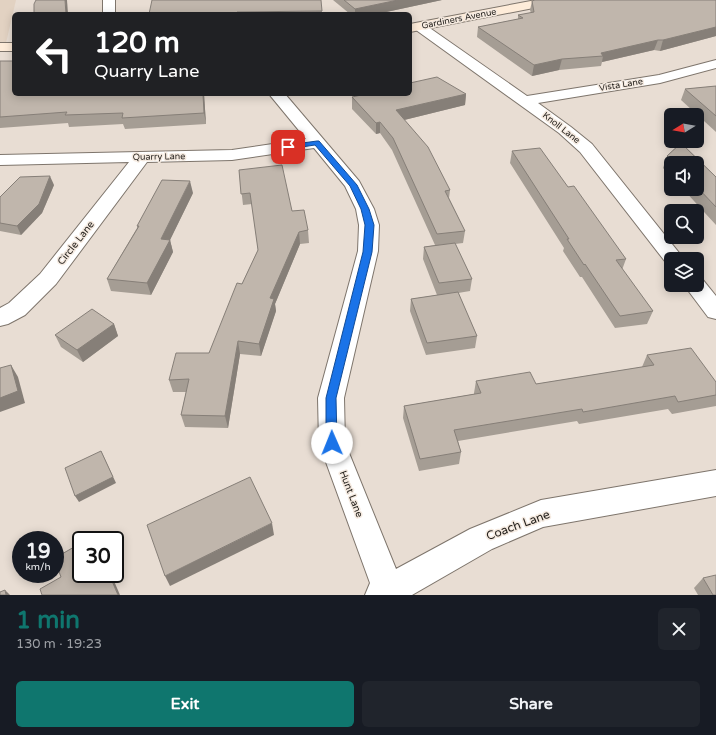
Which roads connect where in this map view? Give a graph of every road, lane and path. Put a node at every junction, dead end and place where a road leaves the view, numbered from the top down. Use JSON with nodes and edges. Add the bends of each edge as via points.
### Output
{"nodes":[{"id":1,"x":109,"y":0,"type":"edge"},
{"id":2,"x":554,"y":0,"type":"edge"},
{"id":3,"x":109,"y":12,"type":"edge"},
{"id":4,"x":415,"y":28,"type":"edge"},
{"id":5,"x":0,"y":47,"type":"edge"},
{"id":6,"x":12,"y":47,"type":"edge"},
{"id":7,"x":716,"y":64,"type":"edge"},
{"id":8,"x":279,"y":96,"type":"edge"},
{"id":9,"x":525,"y":101,"type":"junction"},
{"id":10,"x":317,"y":143,"type":"junction"},
{"id":11,"x":142,"y":157,"type":"junction"},
{"id":12,"x":0,"y":160,"type":"edge"},
{"id":13,"x":668,"y":252,"type":"edge"},
{"id":14,"x":701,"y":292,"type":"edge"},
{"id":15,"x":716,"y":311,"type":"edge"},
{"id":16,"x":0,"y":318,"type":"edge"},
{"id":17,"x":716,"y":483,"type":"edge"},
{"id":18,"x":384,"y":593,"type":"edge"}],
"edges":[{"from":1,"to":3,"type":"street"},
{"from":2,"to":4,"type":"main road","name":"Gardiners Avenue"},
{"from":4,"to":9,"type":"street","name":"Knoll Lane"},
{"from":5,"to":6,"type":"main road"},
{"from":7,"to":9,"type":"street","name":"Vista Lane","via":[[660,79]]},
{"from":8,"to":10,"type":"street","name":"Hunt Lane"},
{"from":9,"to":13,"type":"street","name":"Knoll Lane","via":[[586,148]]},
{"from":10,"to":11,"type":"street","name":"Quarry Lane","via":[[232,155]]},
{"from":10,"to":18,"type":"street","name":"Hunt Lane","via":[[353,185],[370,225],[368,252],[331,398],[332,443]]},
{"from":11,"to":12,"type":"street","name":"Quarry Lane"},
{"from":11,"to":16,"type":"street","name":"Circle Lane","via":[[48,279],[17,309]]},
{"from":14,"to":15,"type":"street"},
{"from":17,"to":18,"type":"street","name":"Coach Lane","via":[[541,514],[481,539]]}]}
